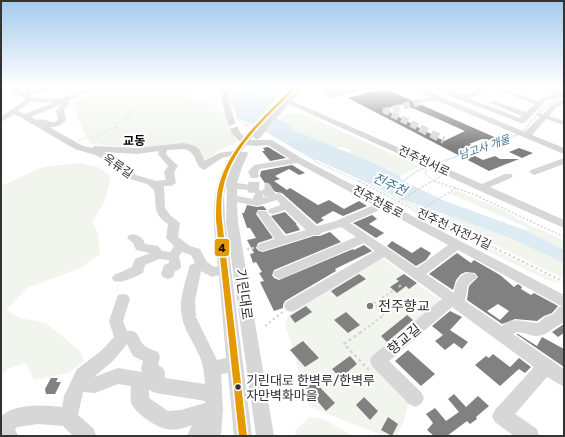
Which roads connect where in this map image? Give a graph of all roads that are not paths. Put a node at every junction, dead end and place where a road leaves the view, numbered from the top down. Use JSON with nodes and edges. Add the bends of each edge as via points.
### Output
{"nodes":[{"id":1,"x":21,"y":106,"type":"edge"},
{"id":2,"x":43,"y":106,"type":"edge"},
{"id":3,"x":54,"y":106,"type":"edge"},
{"id":4,"x":64,"y":106,"type":"edge"},
{"id":5,"x":227,"y":106,"type":"edge"},
{"id":6,"x":282,"y":106,"type":"edge"},
{"id":7,"x":293,"y":106,"type":"edge"},
{"id":8,"x":457,"y":106,"type":"edge"},
{"id":9,"x":483,"y":106,"type":"edge"},
{"id":10,"x":512,"y":106,"type":"edge"},
{"id":11,"x":520,"y":106,"type":"edge"},
{"id":12,"x":539,"y":106,"type":"edge"},
{"id":13,"x":550,"y":106,"type":"edge"},
{"id":14,"x":304,"y":108,"type":"joint"},
{"id":15,"x":51,"y":109,"type":"junction"},
{"id":16,"x":14,"y":112,"type":"junction"},
{"id":17,"x":564,"y":112,"type":"edge"},
{"id":18,"x":535,"y":113,"type":"junction"},
{"id":19,"x":26,"y":116,"type":"junction"},
{"id":20,"x":230,"y":117,"type":"tunnel mouth"},
{"id":21,"x":1,"y":120,"type":"edge"},
{"id":22,"x":34,"y":121,"type":"junction"},
{"id":23,"x":45,"y":121,"type":"junction"},
{"id":24,"x":521,"y":121,"type":"junction"},
{"id":25,"x":560,"y":122,"type":"edge"},
{"id":26,"x":54,"y":124,"type":"junction"},
{"id":27,"x":537,"y":125,"type":"junction"},
{"id":28,"x":520,"y":132,"type":"junction"},
{"id":29,"x":236,"y":133,"type":"tunnel mouth"},
{"id":30,"x":248,"y":142,"type":"junction"},
{"id":31,"x":80,"y":145,"type":"junction"},
{"id":32,"x":164,"y":147,"type":"junction"},
{"id":33,"x":564,"y":150,"type":"edge"},
{"id":34,"x":236,"y":154,"type":"junction"},
{"id":35,"x":298,"y":160,"type":"junction"},
{"id":36,"x":564,"y":160,"type":"edge"},
{"id":37,"x":534,"y":172,"type":"dead end"},
{"id":38,"x":254,"y":176,"type":"dead end"},
{"id":39,"x":508,"y":176,"type":"dead end"},
{"id":40,"x":248,"y":187,"type":"tunnel mouth"},
{"id":41,"x":481,"y":188,"type":"junction"},
{"id":42,"x":159,"y":190,"type":"junction"},
{"id":43,"x":231,"y":192,"type":"junction"},
{"id":44,"x":388,"y":205,"type":"junction"},
{"id":45,"x":287,"y":206,"type":"junction"},
{"id":46,"x":343,"y":223,"type":"junction"},
{"id":47,"x":564,"y":224,"type":"edge"},
{"id":48,"x":316,"y":232,"type":"junction"},
{"id":49,"x":133,"y":238,"type":"dead end"},
{"id":50,"x":365,"y":238,"type":"junction"},
{"id":51,"x":282,"y":241,"type":"junction"},
{"id":52,"x":458,"y":244,"type":"junction"},
{"id":53,"x":181,"y":245,"type":"junction"},
{"id":54,"x":263,"y":246,"type":"dead end"},
{"id":55,"x":384,"y":251,"type":"junction"},
{"id":56,"x":158,"y":255,"type":"junction"},
{"id":57,"x":173,"y":256,"type":"junction"},
{"id":58,"x":202,"y":265,"type":"junction"},
{"id":59,"x":225,"y":269,"type":"junction"},
{"id":60,"x":168,"y":274,"type":"dead end"},
{"id":61,"x":280,"y":274,"type":"dead end"},
{"id":62,"x":417,"y":274,"type":"junction"},
{"id":63,"x":470,"y":277,"type":"dead end"},
{"id":64,"x":119,"y":278,"type":"dead end"},
{"id":65,"x":123,"y":299,"type":"dead end"},
{"id":66,"x":453,"y":300,"type":"junction"},
{"id":67,"x":564,"y":301,"type":"edge"},
{"id":68,"x":291,"y":306,"type":"road end"},
{"id":69,"x":564,"y":311,"type":"edge"},
{"id":70,"x":503,"y":335,"type":"junction"},
{"id":71,"x":122,"y":339,"type":"junction"},
{"id":72,"x":234,"y":364,"type":"junction"},
{"id":73,"x":546,"y":366,"type":"junction"},
{"id":74,"x":212,"y":368,"type":"junction"},
{"id":75,"x":564,"y":379,"type":"edge"},
{"id":76,"x":148,"y":382,"type":"junction"},
{"id":77,"x":78,"y":384,"type":"junction"},
{"id":78,"x":415,"y":398,"type":"dead end"},
{"id":79,"x":214,"y":402,"type":"junction"},
{"id":80,"x":68,"y":418,"type":"junction"},
{"id":81,"x":1,"y":429,"type":"edge"},
{"id":82,"x":9,"y":436,"type":"edge"},
{"id":83,"x":87,"y":436,"type":"edge"},
{"id":84,"x":196,"y":436,"type":"edge"},
{"id":85,"x":212,"y":436,"type":"edge"},
{"id":86,"x":243,"y":436,"type":"edge"},
{"id":87,"x":265,"y":436,"type":"edge"},
{"id":88,"x":530,"y":436,"type":"edge"}],
"edges":[{"from":1,"to":16,"type":"street"},
{"from":2,"to":15,"type":"street"},
{"from":3,"to":15,"type":"street"},
{"from":4,"to":26,"type":"street","via":[[60,110],[61,122]]},
{"from":5,"to":20,"type":"street"},
{"from":6,"to":30,"type":"street","name":"기린대로","bridge":true,"via":[[252,130]]},
{"from":7,"to":14,"type":"street"},
{"from":8,"to":28,"type":"street"},
{"from":9,"to":24,"type":"street"},
{"from":10,"to":18,"type":"street"},
{"from":11,"to":18,"type":"street"},
{"from":12,"to":18,"type":"street"},
{"from":13,"to":18,"type":"street"},
{"from":14,"to":41,"type":"street","name":"전주천서로"},
{"from":15,"to":19,"type":"street"},
{"from":15,"to":23,"type":"street","via":[[49,120]]},
{"from":15,"to":26,"type":"street"},
{"from":16,"to":19,"type":"street"},
{"from":16,"to":21,"type":"street"},
{"from":17,"to":25,"type":"street"},
{"from":18,"to":24,"type":"street"},
{"from":18,"to":25,"type":"street"},
{"from":18,"to":27,"type":"street"},
{"from":19,"to":22,"type":"street"},
{"from":22,"to":23,"type":"street"},
{"from":22,"to":31,"type":"street"},
{"from":23,"to":26,"type":"street"},
{"from":24,"to":28,"type":"street"},
{"from":25,"to":27,"type":"street"},
{"from":27,"to":28,"type":"street"},
{"from":28,"to":33,"type":"street"},
{"from":29,"to":30,"type":"street","via":[[240,140]]},
{"from":30,"to":34,"type":"street","name":"기린대로"},
{"from":30,"to":35,"type":"street","name":"전주천동로","via":[[269,142]]},
{"from":30,"to":43,"type":"street","name":"기린대로"},
{"from":31,"to":32,"type":"street","via":[[137,151]]},
{"from":31,"to":42,"type":"street","name":"옥류길","via":[[113,160],[134,178],[149,181]]},
{"from":32,"to":34,"type":"street","via":[[192,148],[199,155],[204,167],[222,154]]},
{"from":32,"to":42,"type":"street","via":[[162,154],[174,166],[169,172],[171,183],[159,183]]},
{"from":34,"to":59,"type":"street","name":"기린대로","via":[[227,168],[219,197]]},
{"from":35,"to":38,"type":"street","via":[[257,167],[253,172]]},
{"from":35,"to":44,"type":"street","name":"전주천동로"},
{"from":36,"to":37,"type":"street"},
{"from":39,"to":41,"type":"street"},
{"from":40,"to":43,"type":"street"},
{"from":41,"to":47,"type":"street","name":"전주천서로"},
{"from":42,"to":53,"type":"street","via":[[161,214],[174,223],[172,238]]},
{"from":43,"to":45,"type":"street","via":[[257,203],[279,196]]},
{"from":43,"to":87,"type":"street","name":"기린대로","via":[[232,222]]},
{"from":44,"to":46,"type":"street"},
{"from":44,"to":52,"type":"street","name":"전주천동로"},
{"from":45,"to":48,"type":"street"},
{"from":45,"to":51,"type":"street","via":[[268,212]]},
{"from":46,"to":48,"type":"street"},
{"from":46,"to":50,"type":"street"},
{"from":48,"to":51,"type":"street"},
{"from":49,"to":56,"type":"street","via":[[138,241],[140,247],[154,249]]},
{"from":50,"to":55,"type":"street"},
{"from":50,"to":61,"type":"street"},
{"from":51,"to":54,"type":"street"},
{"from":52,"to":62,"type":"street"},
{"from":52,"to":67,"type":"street","name":"전주천동로"},
{"from":53,"to":57,"type":"street"},
{"from":53,"to":58,"type":"street","via":[[196,252]]},
{"from":55,"to":62,"type":"street"},
{"from":55,"to":68,"type":"street"},
{"from":56,"to":57,"type":"street"},
{"from":56,"to":64,"type":"street","via":[[139,262],[138,270]]},
{"from":57,"to":60,"type":"street","via":[[175,266],[169,268]]},
{"from":58,"to":59,"type":"street","via":[[212,272]]},
{"from":58,"to":74,"type":"street","via":[[195,268],[188,301],[196,335],[205,348]]},
{"from":59,"to":72,"type":"street","name":"기린대로"},
{"from":62,"to":66,"type":"street"},
{"from":63,"to":66,"type":"street","via":[[462,283],[460,297]]},
{"from":65,"to":71,"type":"street","via":[[116,321]]},
{"from":66,"to":70,"type":"street"},
{"from":66,"to":78,"type":"street","name":"향교길","via":[[378,361]]},
{"from":69,"to":70,"type":"street","via":[[558,319],[550,321],[546,328],[539,330],[517,325]]},
{"from":70,"to":73,"type":"street"},
{"from":71,"to":76,"type":"street","via":[[131,337],[139,351],[152,357],[149,369],[157,373]]},
{"from":71,"to":77,"type":"street","via":[[108,356],[83,375]]},
{"from":72,"to":74,"type":"street"},
{"from":72,"to":86,"type":"street","name":"기린대로"},
{"from":73,"to":75,"type":"street"},
{"from":73,"to":88,"type":"street","via":[[502,416]]},
{"from":74,"to":79,"type":"street"},
{"from":76,"to":77,"type":"street","via":[[118,376],[95,385]]},
{"from":76,"to":79,"type":"street","via":[[182,388]]},
{"from":76,"to":79,"type":"street","via":[[140,402],[163,419],[181,419]]},
{"from":77,"to":80,"type":"street"},
{"from":79,"to":84,"type":"street"},
{"from":79,"to":85,"type":"street"},
{"from":80,"to":81,"type":"street","via":[[38,415],[13,418]]},
{"from":80,"to":83,"type":"street"},
{"from":81,"to":82,"type":"street"}]}
